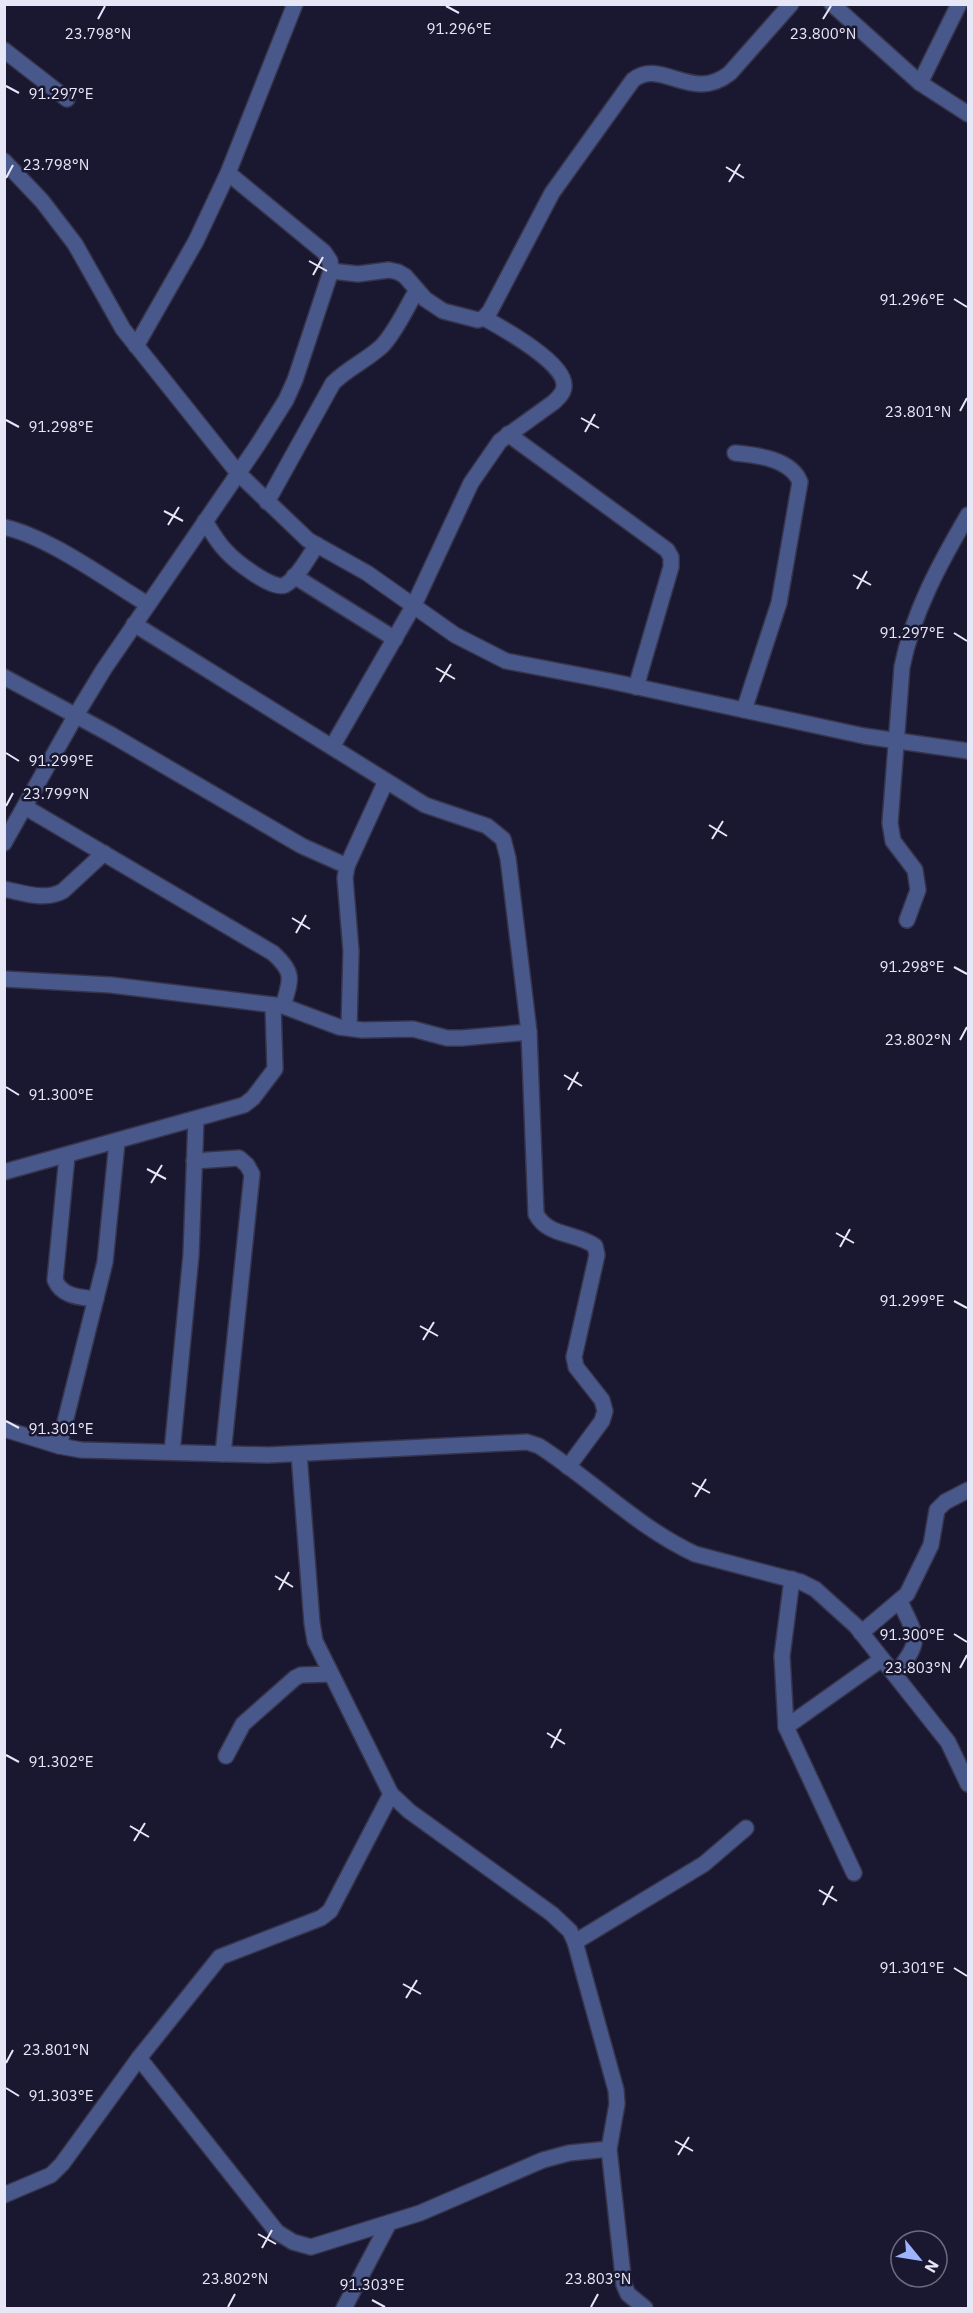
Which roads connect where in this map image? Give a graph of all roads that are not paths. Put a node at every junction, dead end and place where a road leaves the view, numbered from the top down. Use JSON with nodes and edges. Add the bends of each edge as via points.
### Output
{"nodes":[{"id":1,"x":295,"y":4,"type":"edge"},
{"id":2,"x":790,"y":4,"type":"edge"},
{"id":3,"x":959,"y":4,"type":"edge"},
{"id":4,"x":842,"y":8,"type":"edge"},
{"id":5,"x":4,"y":50,"type":"edge"},
{"id":6,"x":920,"y":83,"type":"junction"},
{"id":7,"x":67,"y":99,"type":"dead end"},
{"id":8,"x":969,"y":114,"type":"edge"},
{"id":9,"x":4,"y":161,"type":"edge"},
{"id":10,"x":228,"y":173,"type":"junction"},
{"id":11,"x":331,"y":271,"type":"junction"},
{"id":12,"x":417,"y":290,"type":"junction"},
{"id":13,"x":484,"y":318,"type":"junction"},
{"id":14,"x":136,"y":346,"type":"junction"},
{"id":15,"x":508,"y":434,"type":"junction"},
{"id":16,"x":735,"y":453,"type":"dead end"},
{"id":17,"x":238,"y":473,"type":"junction"},
{"id":18,"x":267,"y":502,"type":"junction"},
{"id":19,"x":969,"y":515,"type":"edge"},
{"id":20,"x":205,"y":521,"type":"junction"},
{"id":21,"x":4,"y":527,"type":"edge"},
{"id":22,"x":317,"y":545,"type":"junction"},
{"id":23,"x":294,"y":576,"type":"junction"},
{"id":24,"x":147,"y":604,"type":"junction"},
{"id":25,"x":414,"y":605,"type":"junction"},
{"id":26,"x":134,"y":624,"type":"junction"},
{"id":27,"x":395,"y":639,"type":"junction"},
{"id":28,"x":4,"y":677,"type":"edge"},
{"id":29,"x":636,"y":687,"type":"junction"},
{"id":30,"x":744,"y":710,"type":"junction"},
{"id":31,"x":76,"y":715,"type":"junction"},
{"id":32,"x":895,"y":740,"type":"junction"},
{"id":33,"x":332,"y":747,"type":"junction"},
{"id":34,"x":969,"y":751,"type":"edge"},
{"id":35,"x":386,"y":781,"type":"junction"},
{"id":36,"x":25,"y":807,"type":"junction"},
{"id":37,"x":4,"y":843,"type":"edge"},
{"id":38,"x":104,"y":853,"type":"junction"},
{"id":39,"x":347,"y":866,"type":"junction"},
{"id":40,"x":4,"y":890,"type":"edge"},
{"id":41,"x":908,"y":920,"type":"dead end"},
{"id":42,"x":4,"y":979,"type":"edge"},
{"id":43,"x":278,"y":1005,"type":"junction"},
{"id":44,"x":350,"y":1028,"type":"junction"},
{"id":45,"x":529,"y":1032,"type":"junction"},
{"id":46,"x":195,"y":1119,"type":"junction"},
{"id":47,"x":117,"y":1142,"type":"junction"},
{"id":48,"x":67,"y":1156,"type":"junction"},
{"id":49,"x":194,"y":1161,"type":"junction"},
{"id":50,"x":4,"y":1173,"type":"edge"},
{"id":51,"x":96,"y":1299,"type":"junction"},
{"id":52,"x":4,"y":1429,"type":"edge"},
{"id":53,"x":59,"y":1446,"type":"junction"},
{"id":54,"x":172,"y":1452,"type":"junction"},
{"id":55,"x":223,"y":1454,"type":"junction"},
{"id":56,"x":299,"y":1454,"type":"junction"},
{"id":57,"x":568,"y":1467,"type":"junction"},
{"id":58,"x":969,"y":1490,"type":"edge"},
{"id":59,"x":792,"y":1579,"type":"junction"},
{"id":60,"x":900,"y":1602,"type":"junction"},
{"id":61,"x":861,"y":1633,"type":"junction"},
{"id":62,"x":882,"y":1659,"type":"junction"},
{"id":63,"x":331,"y":1674,"type":"junction"},
{"id":64,"x":895,"y":1675,"type":"junction"},
{"id":65,"x":786,"y":1727,"type":"junction"},
{"id":66,"x":226,"y":1756,"type":"dead end"},
{"id":67,"x":969,"y":1784,"type":"edge"},
{"id":68,"x":391,"y":1794,"type":"junction"},
{"id":69,"x":746,"y":1828,"type":"dead end"},
{"id":70,"x":854,"y":1873,"type":"dead end"},
{"id":71,"x":575,"y":1942,"type":"junction"},
{"id":72,"x":140,"y":2058,"type":"junction"},
{"id":73,"x":609,"y":2150,"type":"junction"},
{"id":74,"x":4,"y":2195,"type":"edge"},
{"id":75,"x":389,"y":2223,"type":"junction"},
{"id":76,"x":344,"y":2308,"type":"edge"},
{"id":77,"x":645,"y":2308,"type":"edge"}],
"edges":[{"from":1,"to":10,"type":"street"},
{"from":2,"to":13,"type":"street","via":[[721,81],[697,85],[651,73],[633,80],[552,193]]},
{"from":3,"to":6,"type":"street"},
{"from":4,"to":6,"type":"street"},
{"from":5,"to":7,"type":"street"},
{"from":6,"to":8,"type":"street"},
{"from":9,"to":14,"type":"street","via":[[75,244]]},
{"from":10,"to":11,"type":"street","via":[[324,252]]},
{"from":10,"to":14,"type":"street","via":[[196,241]]},
{"from":11,"to":12,"type":"street","via":[[398,272]]},
{"from":11,"to":17,"type":"street","via":[[286,400]]},
{"from":12,"to":13,"type":"street","via":[[443,311]]},
{"from":12,"to":18,"type":"street","via":[[380,348],[333,383]]},
{"from":13,"to":15,"type":"street","via":[[528,343],[561,375],[564,386],[554,402]]},
{"from":14,"to":17,"type":"street"},
{"from":15,"to":25,"type":"street","via":[[471,483]]},
{"from":15,"to":29,"type":"street","via":[[667,550],[671,557]]},
{"from":16,"to":30,"type":"street","via":[[766,457],[792,470],[801,482],[779,603]]},
{"from":17,"to":18,"type":"street"},
{"from":17,"to":20,"type":"street"},
{"from":18,"to":22,"type":"street"},
{"from":19,"to":32,"type":"street","via":[[932,578],[906,649]]},
{"from":20,"to":23,"type":"street","via":[[228,554],[267,583],[282,586]]},
{"from":20,"to":24,"type":"street"},
{"from":21,"to":24,"type":"street","via":[[52,547]]},
{"from":22,"to":23,"type":"street"},
{"from":22,"to":25,"type":"street"},
{"from":23,"to":27,"type":"street"},
{"from":24,"to":26,"type":"street"},
{"from":25,"to":27,"type":"street"},
{"from":25,"to":29,"type":"street","via":[[454,635],[506,661]]},
{"from":26,"to":31,"type":"street"},
{"from":26,"to":33,"type":"street"},
{"from":27,"to":33,"type":"street"},
{"from":28,"to":31,"type":"street"},
{"from":29,"to":30,"type":"street"},
{"from":30,"to":32,"type":"street"},
{"from":31,"to":36,"type":"street"},
{"from":31,"to":39,"type":"street","via":[[302,846]]},
{"from":32,"to":34,"type":"street"},
{"from":32,"to":41,"type":"street","via":[[890,823],[893,841],[915,870],[918,890]]},
{"from":33,"to":35,"type":"street"},
{"from":35,"to":39,"type":"street"},
{"from":35,"to":45,"type":"street","via":[[425,805],[487,826],[503,839]]},
{"from":36,"to":37,"type":"street"},
{"from":36,"to":38,"type":"street"},
{"from":38,"to":40,"type":"street","via":[[55,895]]},
{"from":38,"to":43,"type":"street","via":[[287,965],[291,979]]},
{"from":39,"to":44,"type":"street"},
{"from":42,"to":43,"type":"street","via":[[111,985]]},
{"from":43,"to":44,"type":"street"},
{"from":43,"to":46,"type":"street","via":[[276,1061],[271,1076],[244,1105]]},
{"from":44,"to":45,"type":"street","via":[[413,1029],[454,1038]]},
{"from":45,"to":57,"type":"street","via":[[536,1214],[550,1229],[587,1240],[595,1246],[597,1255],[574,1357],[576,1367],[602,1400],[605,1411],[602,1421]]},
{"from":46,"to":47,"type":"street"},
{"from":46,"to":49,"type":"street"},
{"from":47,"to":48,"type":"street"},
{"from":47,"to":51,"type":"street","via":[[105,1262]]},
{"from":48,"to":50,"type":"street"},
{"from":48,"to":51,"type":"street","via":[[55,1280],[64,1293]]},
{"from":49,"to":54,"type":"street","via":[[191,1255]]},
{"from":49,"to":55,"type":"street","via":[[239,1158],[252,1174]]},
{"from":51,"to":53,"type":"street"},
{"from":52,"to":53,"type":"street"},
{"from":53,"to":54,"type":"street"},
{"from":54,"to":55,"type":"street"},
{"from":55,"to":56,"type":"street"},
{"from":56,"to":57,"type":"street","via":[[527,1442]]},
{"from":56,"to":63,"type":"street","via":[[312,1623],[315,1641]]},
{"from":57,"to":59,"type":"street","via":[[648,1528],[680,1547]]},
{"from":58,"to":60,"type":"street","via":[[937,1510],[931,1545]]},
{"from":59,"to":61,"type":"street","via":[[815,1589]]},
{"from":59,"to":65,"type":"street","via":[[782,1656]]},
{"from":60,"to":61,"type":"street"},
{"from":60,"to":64,"type":"street","via":[[915,1633],[915,1644]]},
{"from":61,"to":62,"type":"street"},
{"from":62,"to":64,"type":"street"},
{"from":62,"to":65,"type":"street"},
{"from":63,"to":66,"type":"street","via":[[295,1678],[243,1724]]},
{"from":63,"to":68,"type":"street"},
{"from":64,"to":67,"type":"street","via":[[948,1742]]},
{"from":65,"to":70,"type":"street"},
{"from":68,"to":71,"type":"street","via":[[552,1914],[570,1931]]},
{"from":68,"to":72,"type":"street","via":[[330,1911],[220,1957]]},
{"from":69,"to":71,"type":"street","via":[[704,1864]]},
{"from":71,"to":73,"type":"street","via":[[616,2090]]},
{"from":72,"to":74,"type":"street","via":[[62,2164],[51,2175]]},
{"from":72,"to":75,"type":"street","via":[[277,2232],[311,2247]]},
{"from":73,"to":75,"type":"street","via":[[569,2153],[543,2160]]},
{"from":73,"to":77,"type":"street","via":[[624,2285],[632,2299]]},
{"from":75,"to":76,"type":"street"}]}
